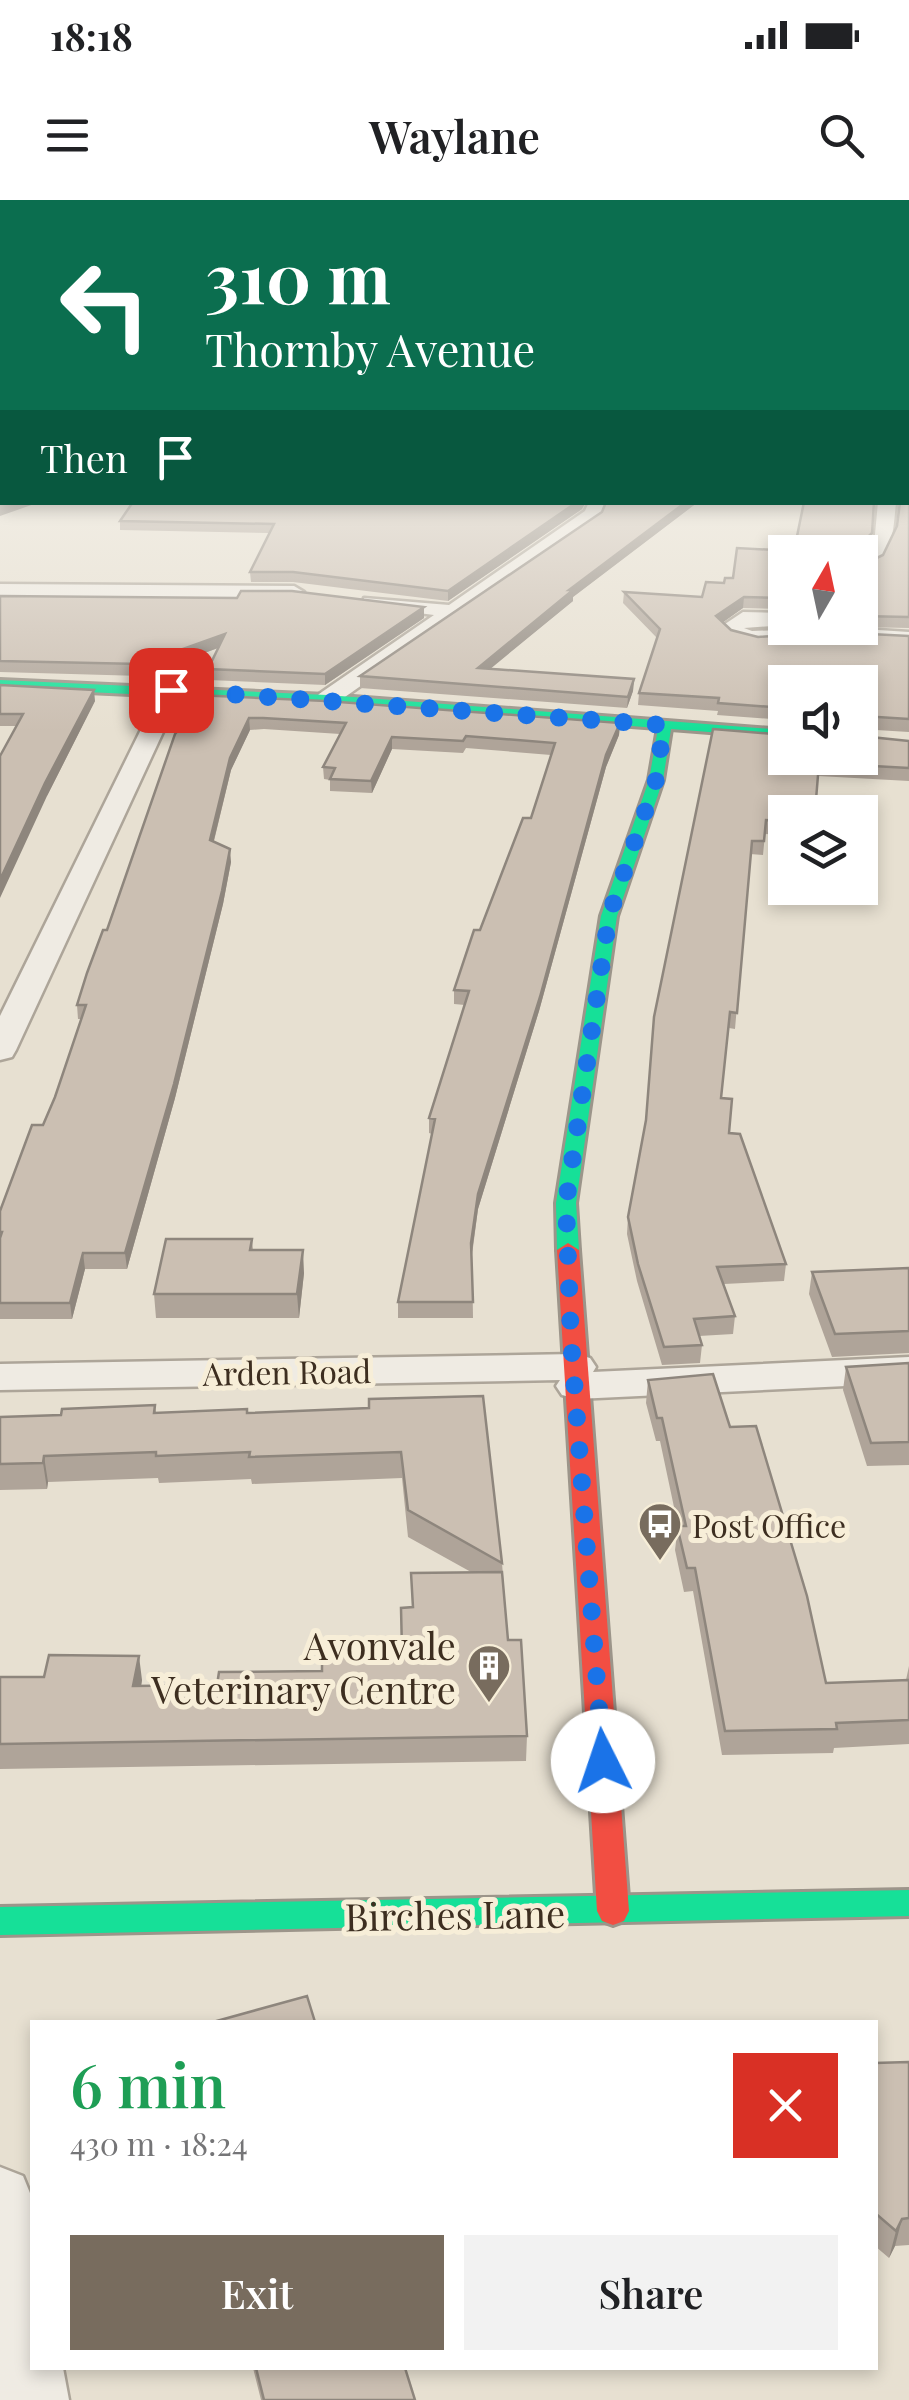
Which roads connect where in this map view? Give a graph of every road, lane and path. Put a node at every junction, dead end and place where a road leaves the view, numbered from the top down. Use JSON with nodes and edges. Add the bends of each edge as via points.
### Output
{"nodes":[{"id":1,"x":575,"y":527,"type":"edge"},
{"id":2,"x":885,"y":527,"type":"edge"},
{"id":3,"x":878,"y":551,"type":"edge"},
{"id":4,"x":0,"y":590,"type":"edge"},
{"id":5,"x":311,"y":594,"type":"edge"},
{"id":6,"x":346,"y":599,"type":"edge"},
{"id":7,"x":452,"y":611,"type":"junction"},
{"id":8,"x":878,"y":635,"type":"edge"},
{"id":9,"x":909,"y":638,"type":"edge"},
{"id":10,"x":0,"y":684,"type":"edge"},
{"id":11,"x":171,"y":690,"type":"junction"},
{"id":12,"x":327,"y":698,"type":"junction"},
{"id":13,"x":664,"y":725,"type":"junction"},
{"id":14,"x":768,"y":733,"type":"edge"},
{"id":15,"x":0,"y":1050,"type":"edge"},
{"id":16,"x":909,"y":1370,"type":"edge"},
{"id":17,"x":576,"y":1376,"type":"junction"},
{"id":18,"x":0,"y":1377,"type":"edge"},
{"id":19,"x":909,"y":1902,"type":"edge"},
{"id":20,"x":614,"y":1911,"type":"junction"},
{"id":21,"x":0,"y":1921,"type":"edge"},
{"id":22,"x":0,"y":2198,"type":"edge"},
{"id":23,"x":33,"y":2400,"type":"edge"}],
"edges":[{"from":1,"to":7,"type":"street"},
{"from":2,"to":3,"type":"street"},
{"from":4,"to":5,"type":"street"},
{"from":6,"to":7,"type":"street"},
{"from":7,"to":12,"type":"street"},
{"from":8,"to":9,"type":"street"},
{"from":10,"to":11,"type":"street"},
{"from":11,"to":12,"type":"street"},
{"from":11,"to":15,"type":"street"},
{"from":12,"to":13,"type":"street"},
{"from":13,"to":14,"type":"street"},
{"from":13,"to":17,"type":"street","via":[[656,780],[609,916],[568,1184]]},
{"from":16,"to":17,"type":"street","name":"Arden Road"},
{"from":17,"to":18,"type":"street","name":"Arden Road"},
{"from":17,"to":20,"type":"street"},
{"from":19,"to":20,"type":"street","name":"Birches Lane"},
{"from":20,"to":21,"type":"street","name":"Birches Lane"},
{"from":22,"to":23,"type":"street"}]}
